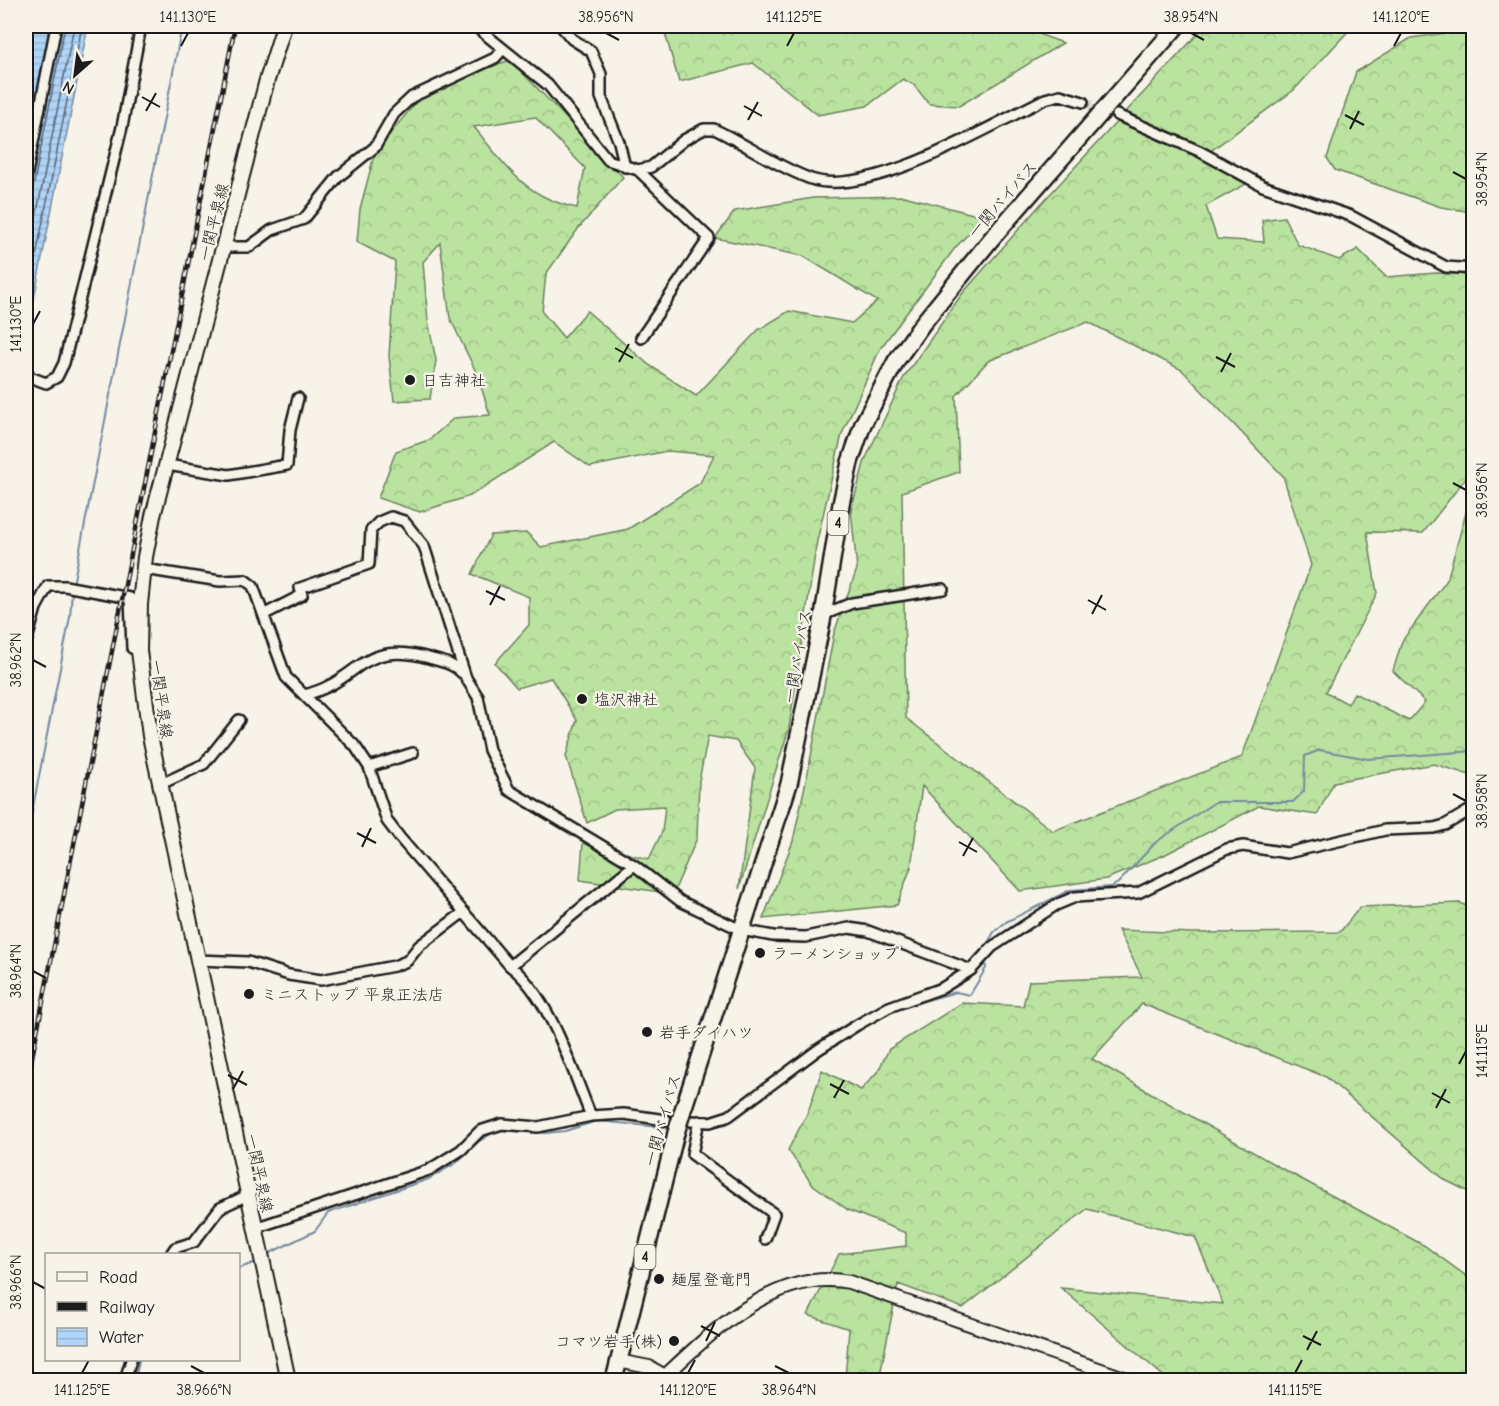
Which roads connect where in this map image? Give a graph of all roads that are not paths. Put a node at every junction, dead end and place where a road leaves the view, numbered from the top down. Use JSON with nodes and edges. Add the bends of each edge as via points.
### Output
{"nodes":[{"id":1,"x":57,"y":26,"type":"edge"},
{"id":2,"x":141,"y":26,"type":"edge"},
{"id":3,"x":284,"y":26,"type":"edge"},
{"id":4,"x":475,"y":26,"type":"edge"},
{"id":5,"x":561,"y":26,"type":"edge"},
{"id":6,"x":1177,"y":26,"type":"edge"},
{"id":7,"x":503,"y":49,"type":"junction"},
{"id":8,"x":1083,"y":102,"type":"tunnel mouth"},
{"id":9,"x":1117,"y":115,"type":"tunnel mouth"},
{"id":10,"x":625,"y":167,"type":"junction"},
{"id":11,"x":638,"y":170,"type":"junction"},
{"id":12,"x":26,"y":178,"type":"edge"},
{"id":13,"x":26,"y":224,"type":"edge"},
{"id":14,"x":224,"y":247,"type":"junction"},
{"id":15,"x":1473,"y":269,"type":"edge"},
{"id":16,"x":641,"y":338,"type":"dead end"},
{"id":17,"x":26,"y":341,"type":"edge"},
{"id":18,"x":26,"y":370,"type":"edge"},
{"id":19,"x":298,"y":398,"type":"dead end"},
{"id":20,"x":167,"y":465,"type":"junction"},
{"id":21,"x":144,"y":569,"type":"junction"},
{"id":22,"x":944,"y":589,"type":"dead end"},
{"id":23,"x":265,"y":614,"type":"junction"},
{"id":24,"x":823,"y":615,"type":"junction"},
{"id":25,"x":26,"y":643,"type":"edge"},
{"id":26,"x":139,"y":651,"type":"junction"},
{"id":27,"x":466,"y":678,"type":"junction"},
{"id":28,"x":304,"y":695,"type":"junction"},
{"id":29,"x":239,"y":720,"type":"dead end"},
{"id":30,"x":413,"y":753,"type":"dead end"},
{"id":31,"x":369,"y":767,"type":"junction"},
{"id":32,"x":160,"y":784,"type":"junction"},
{"id":33,"x":1473,"y":808,"type":"edge"},
{"id":34,"x":634,"y":864,"type":"junction"},
{"id":35,"x":464,"y":912,"type":"junction"},
{"id":36,"x":741,"y":930,"type":"junction"},
{"id":37,"x":198,"y":960,"type":"junction"},
{"id":38,"x":510,"y":966,"type":"junction"},
{"id":39,"x":971,"y":970,"type":"junction"},
{"id":40,"x":591,"y":1116,"type":"junction"},
{"id":41,"x":691,"y":1118,"type":"junction"},
{"id":42,"x":671,"y":1126,"type":"junction"},
{"id":43,"x":248,"y":1195,"type":"junction"},
{"id":44,"x":255,"y":1228,"type":"junction"},
{"id":45,"x":765,"y":1239,"type":"dead end"},
{"id":46,"x":172,"y":1253,"type":"edge"},
{"id":47,"x":130,"y":1361,"type":"edge"},
{"id":48,"x":618,"y":1361,"type":"junction"},
{"id":49,"x":666,"y":1378,"type":"edge"},
{"id":50,"x":1127,"y":1379,"type":"edge"},
{"id":51,"x":125,"y":1380,"type":"edge"},
{"id":52,"x":288,"y":1380,"type":"edge"},
{"id":53,"x":614,"y":1380,"type":"edge"}],
"edges":[{"from":1,"to":12,"type":"street"},
{"from":2,"to":18,"type":"street","via":[[122,127],[64,363],[57,377],[46,382],[30,377]]},
{"from":3,"to":14,"type":"main road","name":"一関平泉線"},
{"from":4,"to":7,"type":"street"},
{"from":5,"to":10,"type":"street","via":[[591,51],[601,74],[601,96]]},
{"from":6,"to":24,"type":"highway","name":"一関バイパス","number":"4","via":[[992,238],[896,361],[863,424],[850,462]]},
{"from":7,"to":10,"type":"street","via":[[548,86],[609,160]]},
{"from":7,"to":14,"type":"street","via":[[495,58],[412,97],[394,114],[375,147],[338,177],[304,219],[272,230],[249,247]]},
{"from":8,"to":11,"type":"street","via":[[1060,95],[1045,99],[918,161],[847,182],[812,179],[714,129],[704,129],[651,166]]},
{"from":9,"to":15,"type":"street","via":[[1199,151],[1263,186],[1350,216],[1446,267]]},
{"from":10,"to":11,"type":"street"},
{"from":11,"to":16,"type":"street","via":[[709,238]]},
{"from":13,"to":17,"type":"street"},
{"from":14,"to":20,"type":"main road","name":"一関平泉線"},
{"from":19,"to":20,"type":"street","via":[[287,465],[229,475]]},
{"from":20,"to":21,"type":"main road","name":"一関平泉線"},
{"from":21,"to":23,"type":"street","via":[[219,581],[245,580],[253,586]]},
{"from":21,"to":26,"type":"main road","name":"一関平泉線"},
{"from":22,"to":24,"type":"street","via":[[852,603]]},
{"from":23,"to":27,"type":"street","via":[[302,595],[300,588],[369,564],[371,530],[391,517],[404,522],[424,546]]},
{"from":23,"to":28,"type":"street","via":[[283,670]]},
{"from":24,"to":36,"type":"highway","name":"一関バイパス","number":"4","via":[[789,784]]},
{"from":25,"to":26,"type":"street","via":[[36,608],[48,586],[65,586],[130,598],[130,640],[132,648]]},
{"from":26,"to":32,"type":"main road","name":"一関平泉線"},
{"from":27,"to":28,"type":"street","via":[[455,665],[404,651],[376,655],[319,692]]},
{"from":27,"to":34,"type":"street","via":[[478,698],[489,750],[509,790]]},
{"from":28,"to":31,"type":"street","via":[[355,746]]},
{"from":29,"to":32,"type":"street","via":[[204,764]]},
{"from":30,"to":31,"type":"street"},
{"from":31,"to":35,"type":"street","via":[[387,821]]},
{"from":32,"to":37,"type":"main road","name":"一関平泉線"},
{"from":33,"to":39,"type":"street","via":[[1434,828],[1385,830],[1287,853],[1243,846],[1227,849],[1138,893],[1075,897],[1056,905],[989,950]]},
{"from":34,"to":36,"type":"street","via":[[680,901]]},
{"from":34,"to":38,"type":"street"},
{"from":35,"to":37,"type":"street","via":[[419,946],[407,961],[321,980],[248,962]]},
{"from":35,"to":38,"type":"street"},
{"from":36,"to":39,"type":"street","via":[[806,937],[849,928],[868,931]]},
{"from":36,"to":41,"type":"highway","name":"一関バイパス","number":"4"},
{"from":37,"to":43,"type":"main road","name":"一関平泉線"},
{"from":38,"to":40,"type":"street","via":[[526,978],[546,1012]]},
{"from":39,"to":41,"type":"street","via":[[942,988],[889,1007],[857,1025],[729,1116],[710,1122]]},
{"from":40,"to":42,"type":"street","via":[[624,1114]]},
{"from":40,"to":44,"type":"street","via":[[538,1127],[502,1124],[480,1131],[461,1150],[429,1170]]},
{"from":41,"to":42,"type":"highway","name":"一関バイパス","number":"4","bridge":true},
{"from":41,"to":45,"type":"street","via":[[692,1154],[774,1214]]},
{"from":42,"to":48,"type":"highway","name":"一関バイパス","number":"4"},
{"from":43,"to":44,"type":"main road","name":"一関平泉線"},
{"from":43,"to":46,"type":"street","via":[[220,1208],[194,1242],[174,1248]]},
{"from":44,"to":52,"type":"main road","name":"一関平泉線"},
{"from":47,"to":51,"type":"street"},
{"from":48,"to":49,"type":"street","via":[[649,1368]]},
{"from":48,"to":53,"type":"highway","name":"一関バイパス","number":"4"},
{"from":49,"to":50,"type":"street","via":[[709,1337],[759,1301],[813,1280],[833,1279]]}]}
